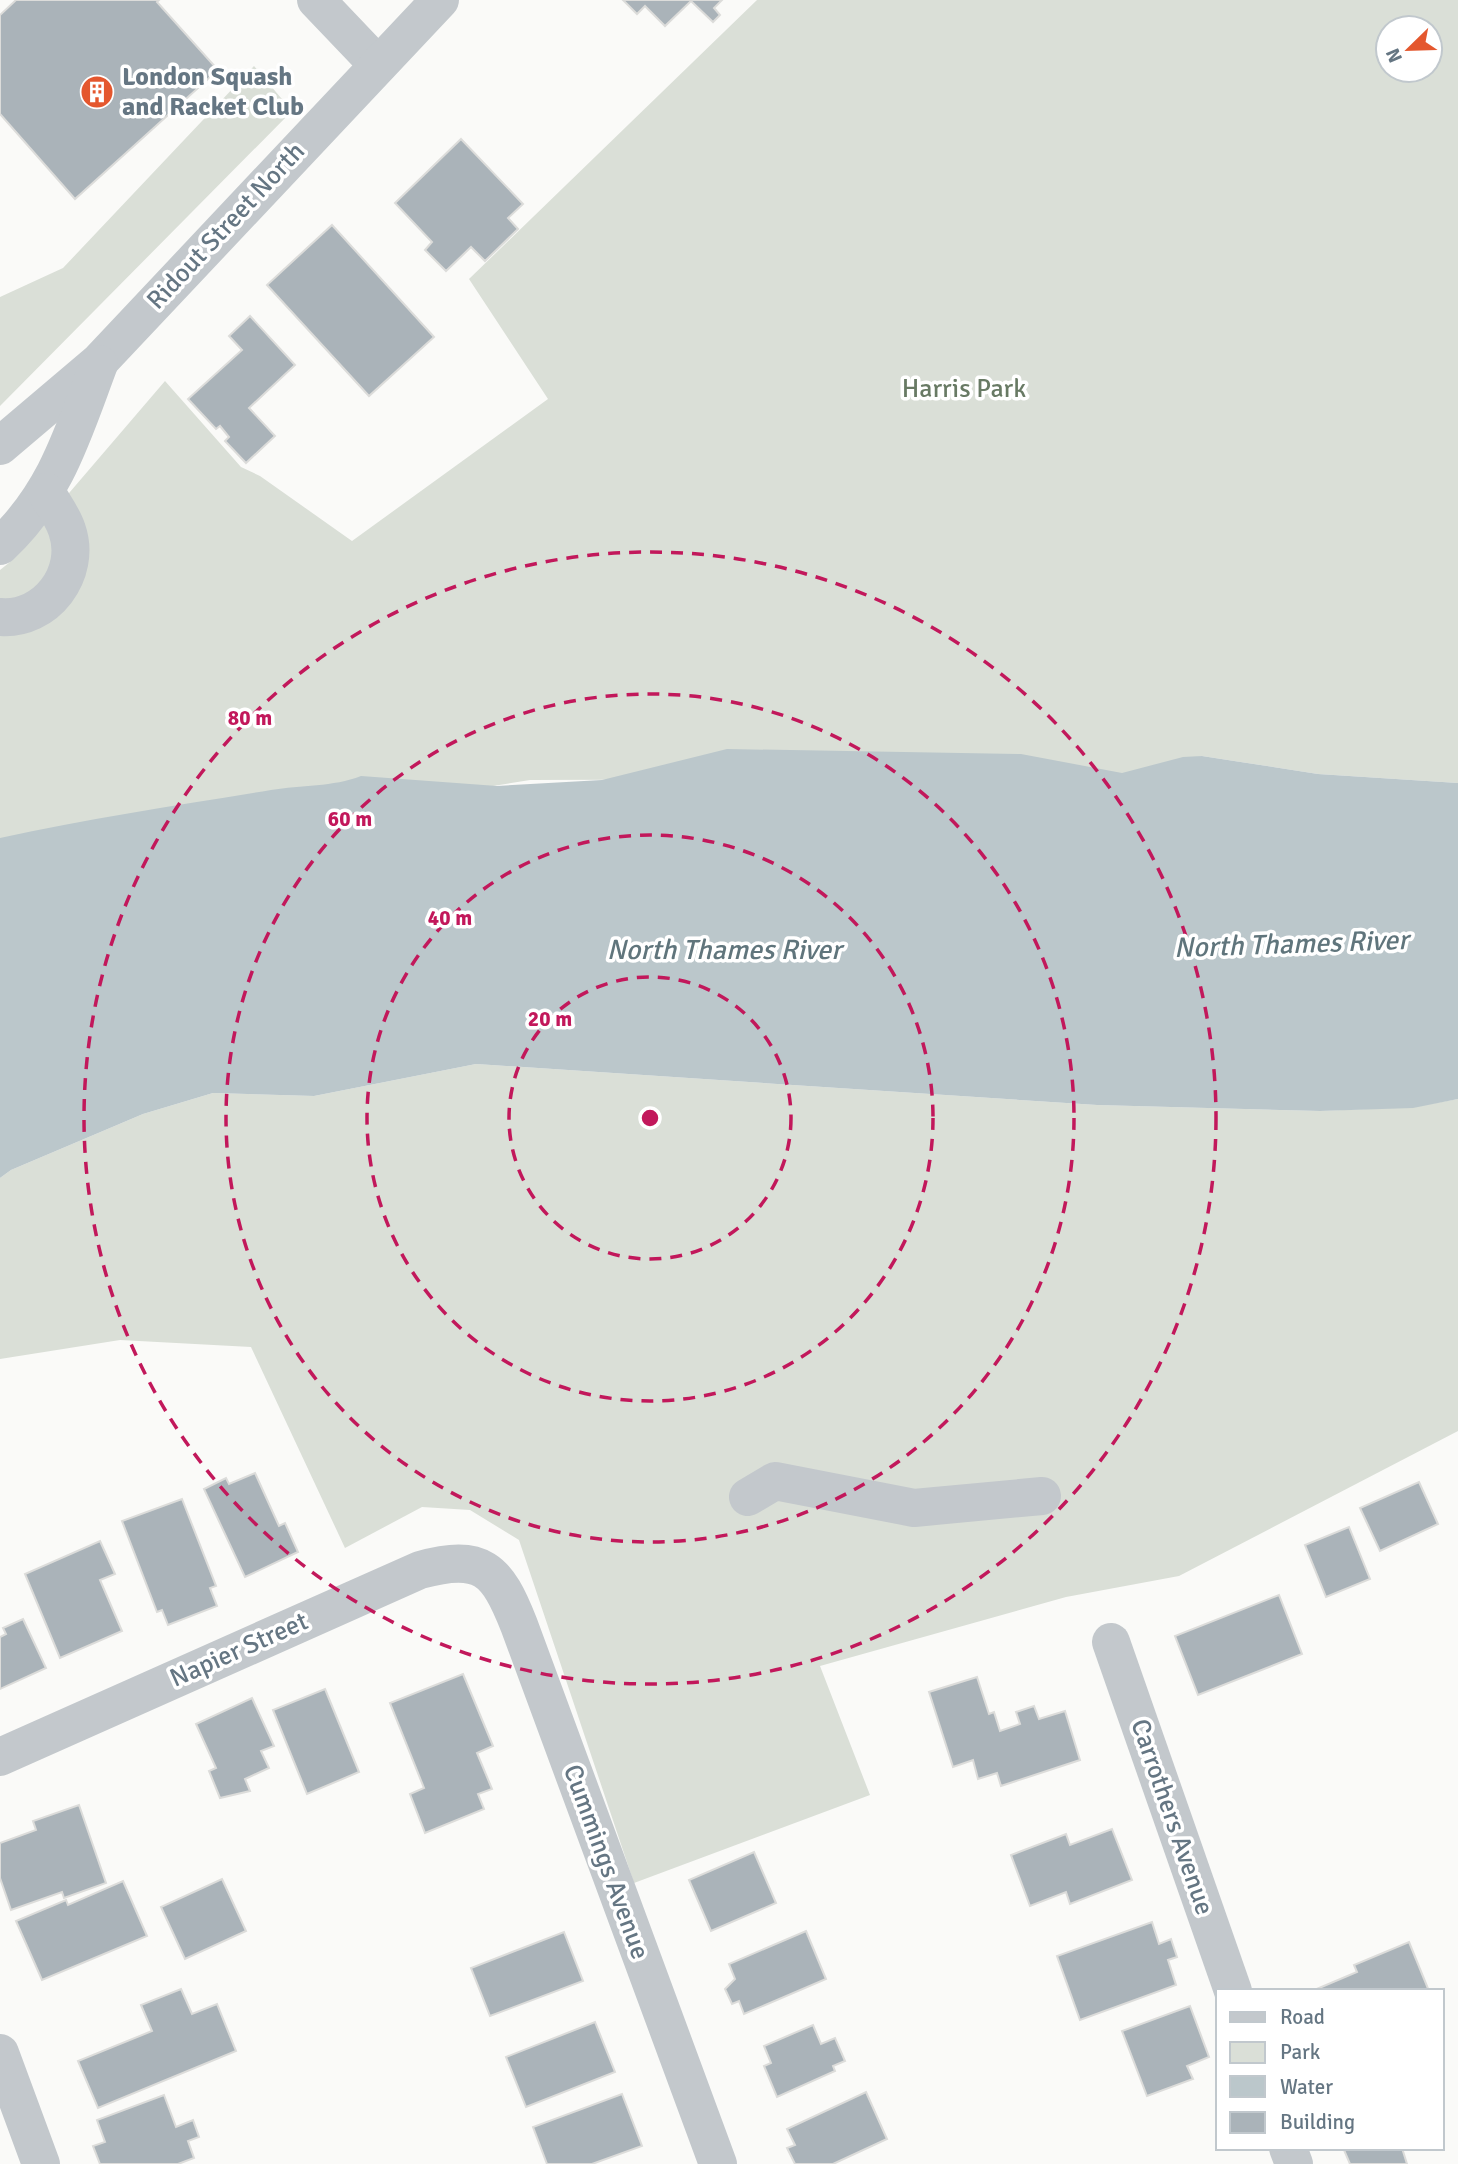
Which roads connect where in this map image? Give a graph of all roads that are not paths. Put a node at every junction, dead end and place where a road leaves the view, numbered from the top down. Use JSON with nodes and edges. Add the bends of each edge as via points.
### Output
{"nodes":[{"id":1,"x":316,"y":0,"type":"edge"},
{"id":2,"x":440,"y":0,"type":"edge"},
{"id":3,"x":378,"y":65,"type":"junction"},
{"id":4,"x":100,"y":362,"type":"junction"},
{"id":5,"x":0,"y":446,"type":"edge"},
{"id":6,"x":46,"y":492,"type":"junction"},
{"id":7,"x":0,"y":546,"type":"edge"},
{"id":8,"x":0,"y":617,"type":"edge"},
{"id":9,"x":1042,"y":1496,"type":"dead end"},
{"id":10,"x":748,"y":1497,"type":"dead end"},
{"id":11,"x":482,"y":1569,"type":"joint"},
{"id":12,"x":1111,"y":1643,"type":"dead end"},
{"id":13,"x":0,"y":1757,"type":"edge"},
{"id":14,"x":1232,"y":1989,"type":"edge"},
{"id":15,"x":0,"y":2053,"type":"edge"},
{"id":16,"x":41,"y":2164,"type":"edge"},
{"id":17,"x":718,"y":2164,"type":"edge"}],
"edges":[{"from":1,"to":3,"type":"street"},
{"from":2,"to":3,"type":"street","name":"Ridout Street North"},
{"from":3,"to":4,"type":"street","name":"Ridout Street North"},
{"from":4,"to":5,"type":"street","name":"Ridout Street North"},
{"from":4,"to":6,"type":"street","name":"Ridout Street North"},
{"from":6,"to":7,"type":"street","name":"Ridout Street North"},
{"from":6,"to":8,"type":"street","via":[[67,528],[67,574],[40,607]]},
{"from":9,"to":10,"type":"street","via":[[914,1508],[775,1481]]},
{"from":11,"to":13,"type":"street","name":"Napier Street","via":[[449,1563],[419,1570]]},
{"from":11,"to":17,"type":"street","name":"Cummings Avenue","via":[[505,1591]]},
{"from":12,"to":14,"type":"street","name":"Carrothers Avenue"},
{"from":15,"to":16,"type":"street"}]}
